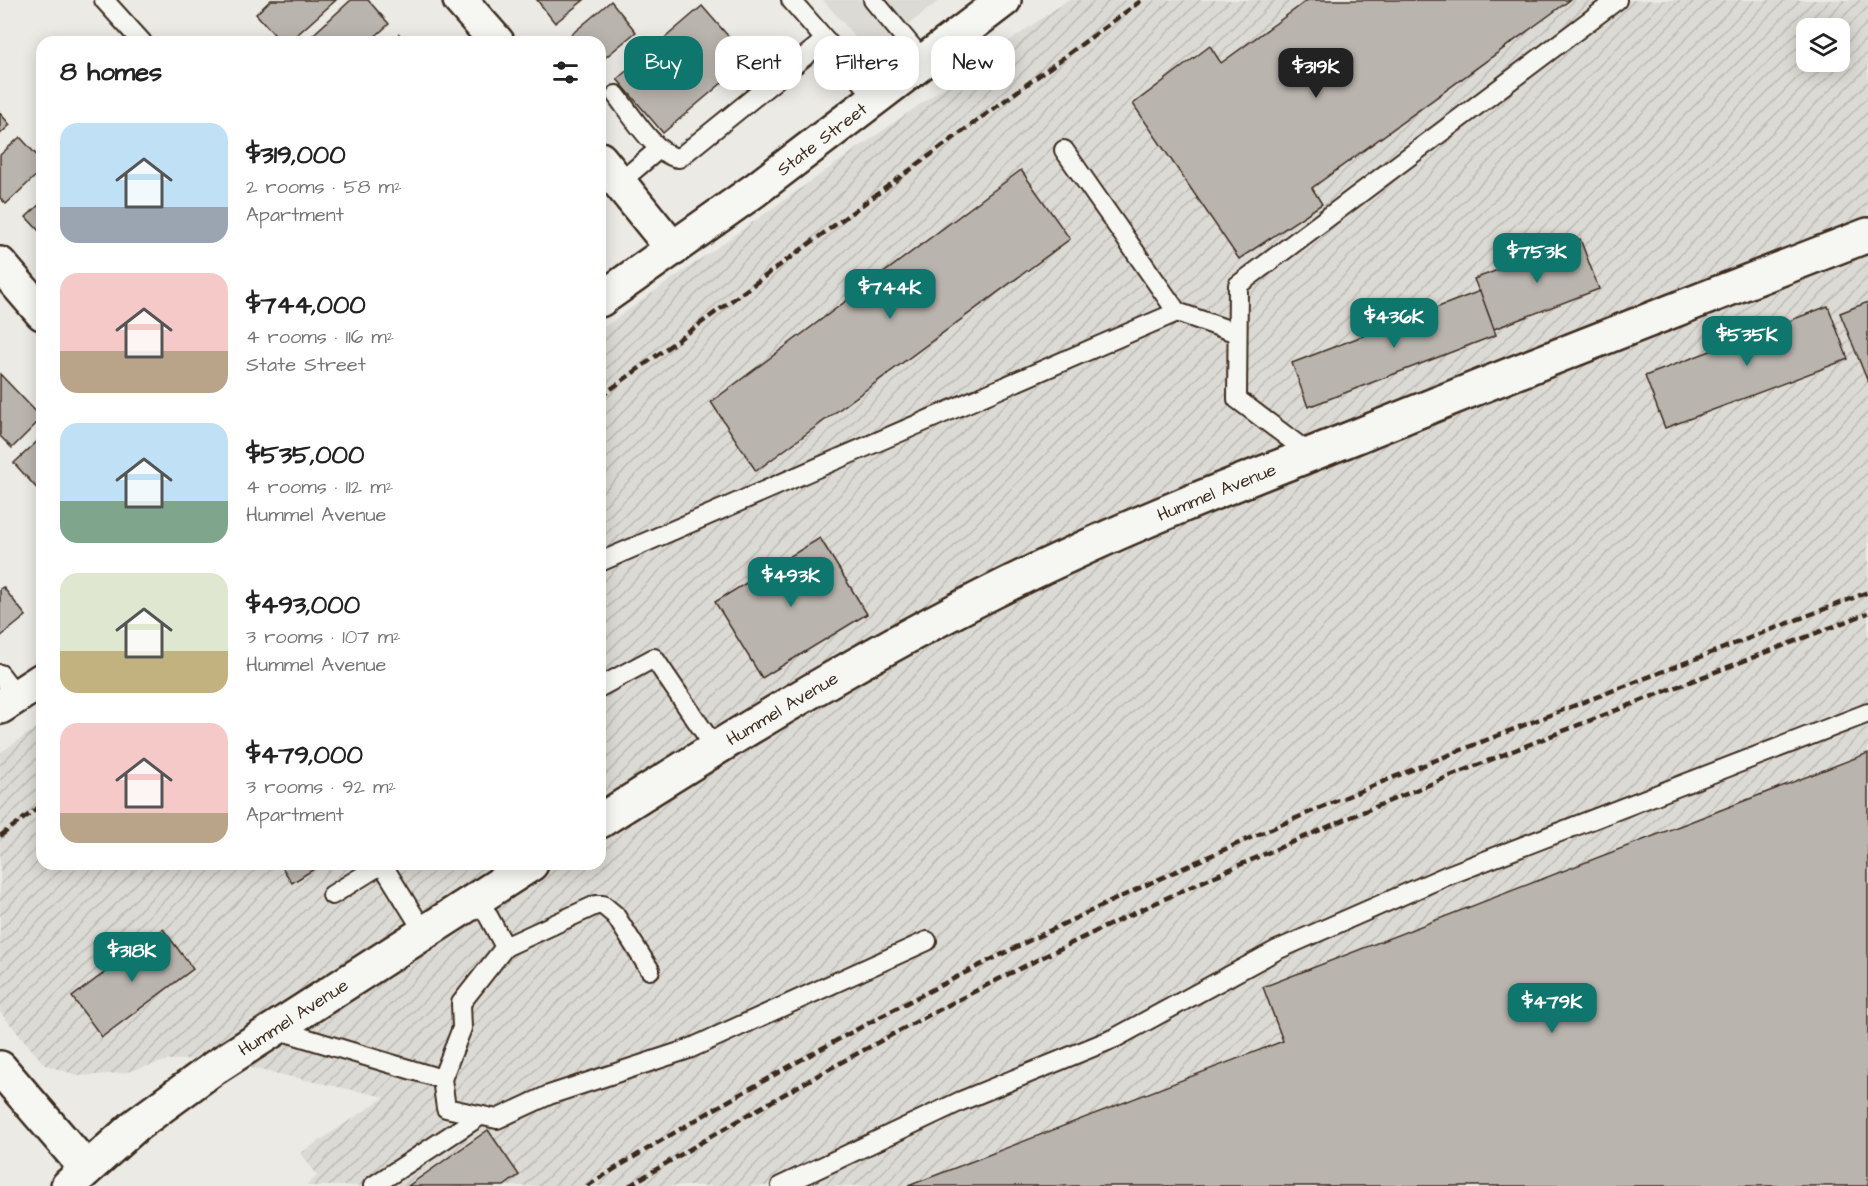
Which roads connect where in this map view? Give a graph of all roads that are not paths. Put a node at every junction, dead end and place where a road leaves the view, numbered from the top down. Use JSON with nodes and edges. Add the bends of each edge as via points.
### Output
{"nodes":[{"id":1,"x":104,"y":0,"type":"edge"},
{"id":2,"x":460,"y":0,"type":"edge"},
{"id":3,"x":791,"y":0,"type":"edge"},
{"id":4,"x":873,"y":0,"type":"edge"},
{"id":5,"x":1004,"y":0,"type":"edge"},
{"id":6,"x":1617,"y":0,"type":"edge"},
{"id":7,"x":136,"y":36,"type":"edge"},
{"id":8,"x":492,"y":36,"type":"edge"},
{"id":9,"x":822,"y":36,"type":"edge"},
{"id":10,"x":814,"y":49,"type":"edge"},
{"id":11,"x":924,"y":61,"type":"junction"},
{"id":12,"x":869,"y":90,"type":"edge"},
{"id":13,"x":616,"y":96,"type":"dead end"},
{"id":14,"x":876,"y":98,"type":"junction"},
{"id":15,"x":659,"y":149,"type":"junction"},
{"id":16,"x":1064,"y":150,"type":"dead end"},
{"id":17,"x":610,"y":171,"type":"edge"},
{"id":18,"x":1868,"y":235,"type":"edge"},
{"id":19,"x":673,"y":249,"type":"junction"},
{"id":20,"x":0,"y":264,"type":"edge"},
{"id":21,"x":606,"y":296,"type":"edge"},
{"id":22,"x":36,"y":306,"type":"edge"},
{"id":23,"x":1177,"y":312,"type":"junction"},
{"id":24,"x":1238,"y":333,"type":"junction"},
{"id":25,"x":1310,"y":454,"type":"junction"},
{"id":26,"x":606,"y":559,"type":"edge"},
{"id":27,"x":606,"y":684,"type":"edge"},
{"id":28,"x":1868,"y":713,"type":"edge"},
{"id":29,"x":715,"y":748,"type":"junction"},
{"id":30,"x":606,"y":816,"type":"edge"},
{"id":31,"x":372,"y":870,"type":"edge"},
{"id":32,"x":386,"y":870,"type":"edge"},
{"id":33,"x":521,"y":870,"type":"edge"},
{"id":34,"x":332,"y":895,"type":"dead end"},
{"id":35,"x":478,"y":897,"type":"junction"},
{"id":36,"x":424,"y":932,"type":"junction"},
{"id":37,"x":927,"y":941,"type":"dead end"},
{"id":38,"x":505,"y":947,"type":"junction"},
{"id":39,"x":650,"y":970,"type":"dead end"},
{"id":40,"x":275,"y":1029,"type":"junction"},
{"id":41,"x":0,"y":1068,"type":"edge"},
{"id":42,"x":442,"y":1079,"type":"junction"},
{"id":43,"x":480,"y":1116,"type":"junction"},
{"id":44,"x":77,"y":1177,"type":"edge"},
{"id":45,"x":373,"y":1186,"type":"edge"},
{"id":46,"x":781,"y":1186,"type":"edge"}],
"edges":[{"from":1,"to":7,"type":"lane"},
{"from":2,"to":8,"type":"main road"},
{"from":3,"to":9,"type":"lane"},
{"from":4,"to":11,"type":"lane"},
{"from":5,"to":11,"type":"main road","name":"State Street"},
{"from":6,"to":24,"type":"lane","via":[[1238,285]]},
{"from":10,"to":15,"type":"lane","via":[[679,158],[668,157]]},
{"from":11,"to":14,"type":"main road","name":"State Street"},
{"from":12,"to":14,"type":"lane"},
{"from":13,"to":15,"type":"lane"},
{"from":14,"to":19,"type":"main road","name":"State Street"},
{"from":15,"to":17,"type":"lane"},
{"from":16,"to":23,"type":"lane"},
{"from":17,"to":19,"type":"main road"},
{"from":18,"to":25,"type":"main road","name":"Hummel Avenue"},
{"from":19,"to":21,"type":"main road","name":"State Street"},
{"from":20,"to":22,"type":"main road"},
{"from":23,"to":24,"type":"lane"},
{"from":23,"to":26,"type":"lane"},
{"from":24,"to":25,"type":"lane","via":[[1237,399]]},
{"from":25,"to":29,"type":"main road","name":"Hummel Avenue","via":[[1062,558],[865,658]]},
{"from":27,"to":29,"type":"lane","via":[[654,658]]},
{"from":28,"to":46,"type":"lane","via":[[1446,876],[1277,951],[1114,1038],[961,1101]]},
{"from":29,"to":30,"type":"main road","name":"Hummel Avenue"},
{"from":31,"to":34,"type":"lane"},
{"from":32,"to":36,"type":"lane"},
{"from":33,"to":35,"type":"main road","name":"Hummel Avenue"},
{"from":35,"to":36,"type":"main road","name":"Hummel Avenue"},
{"from":35,"to":38,"type":"lane"},
{"from":36,"to":40,"type":"main road","name":"Hummel Avenue"},
{"from":37,"to":43,"type":"lane","via":[[689,1049],[549,1095],[497,1119]]},
{"from":38,"to":39,"type":"lane","via":[[603,905],[615,915]]},
{"from":38,"to":42,"type":"lane","via":[[461,1003],[462,1028]]},
{"from":40,"to":42,"type":"lane"},
{"from":40,"to":44,"type":"main road","name":"Hummel Avenue","via":[[145,1119]]},
{"from":41,"to":44,"type":"main road"},
{"from":42,"to":43,"type":"lane","via":[[446,1108]]},
{"from":43,"to":45,"type":"lane"}]}
